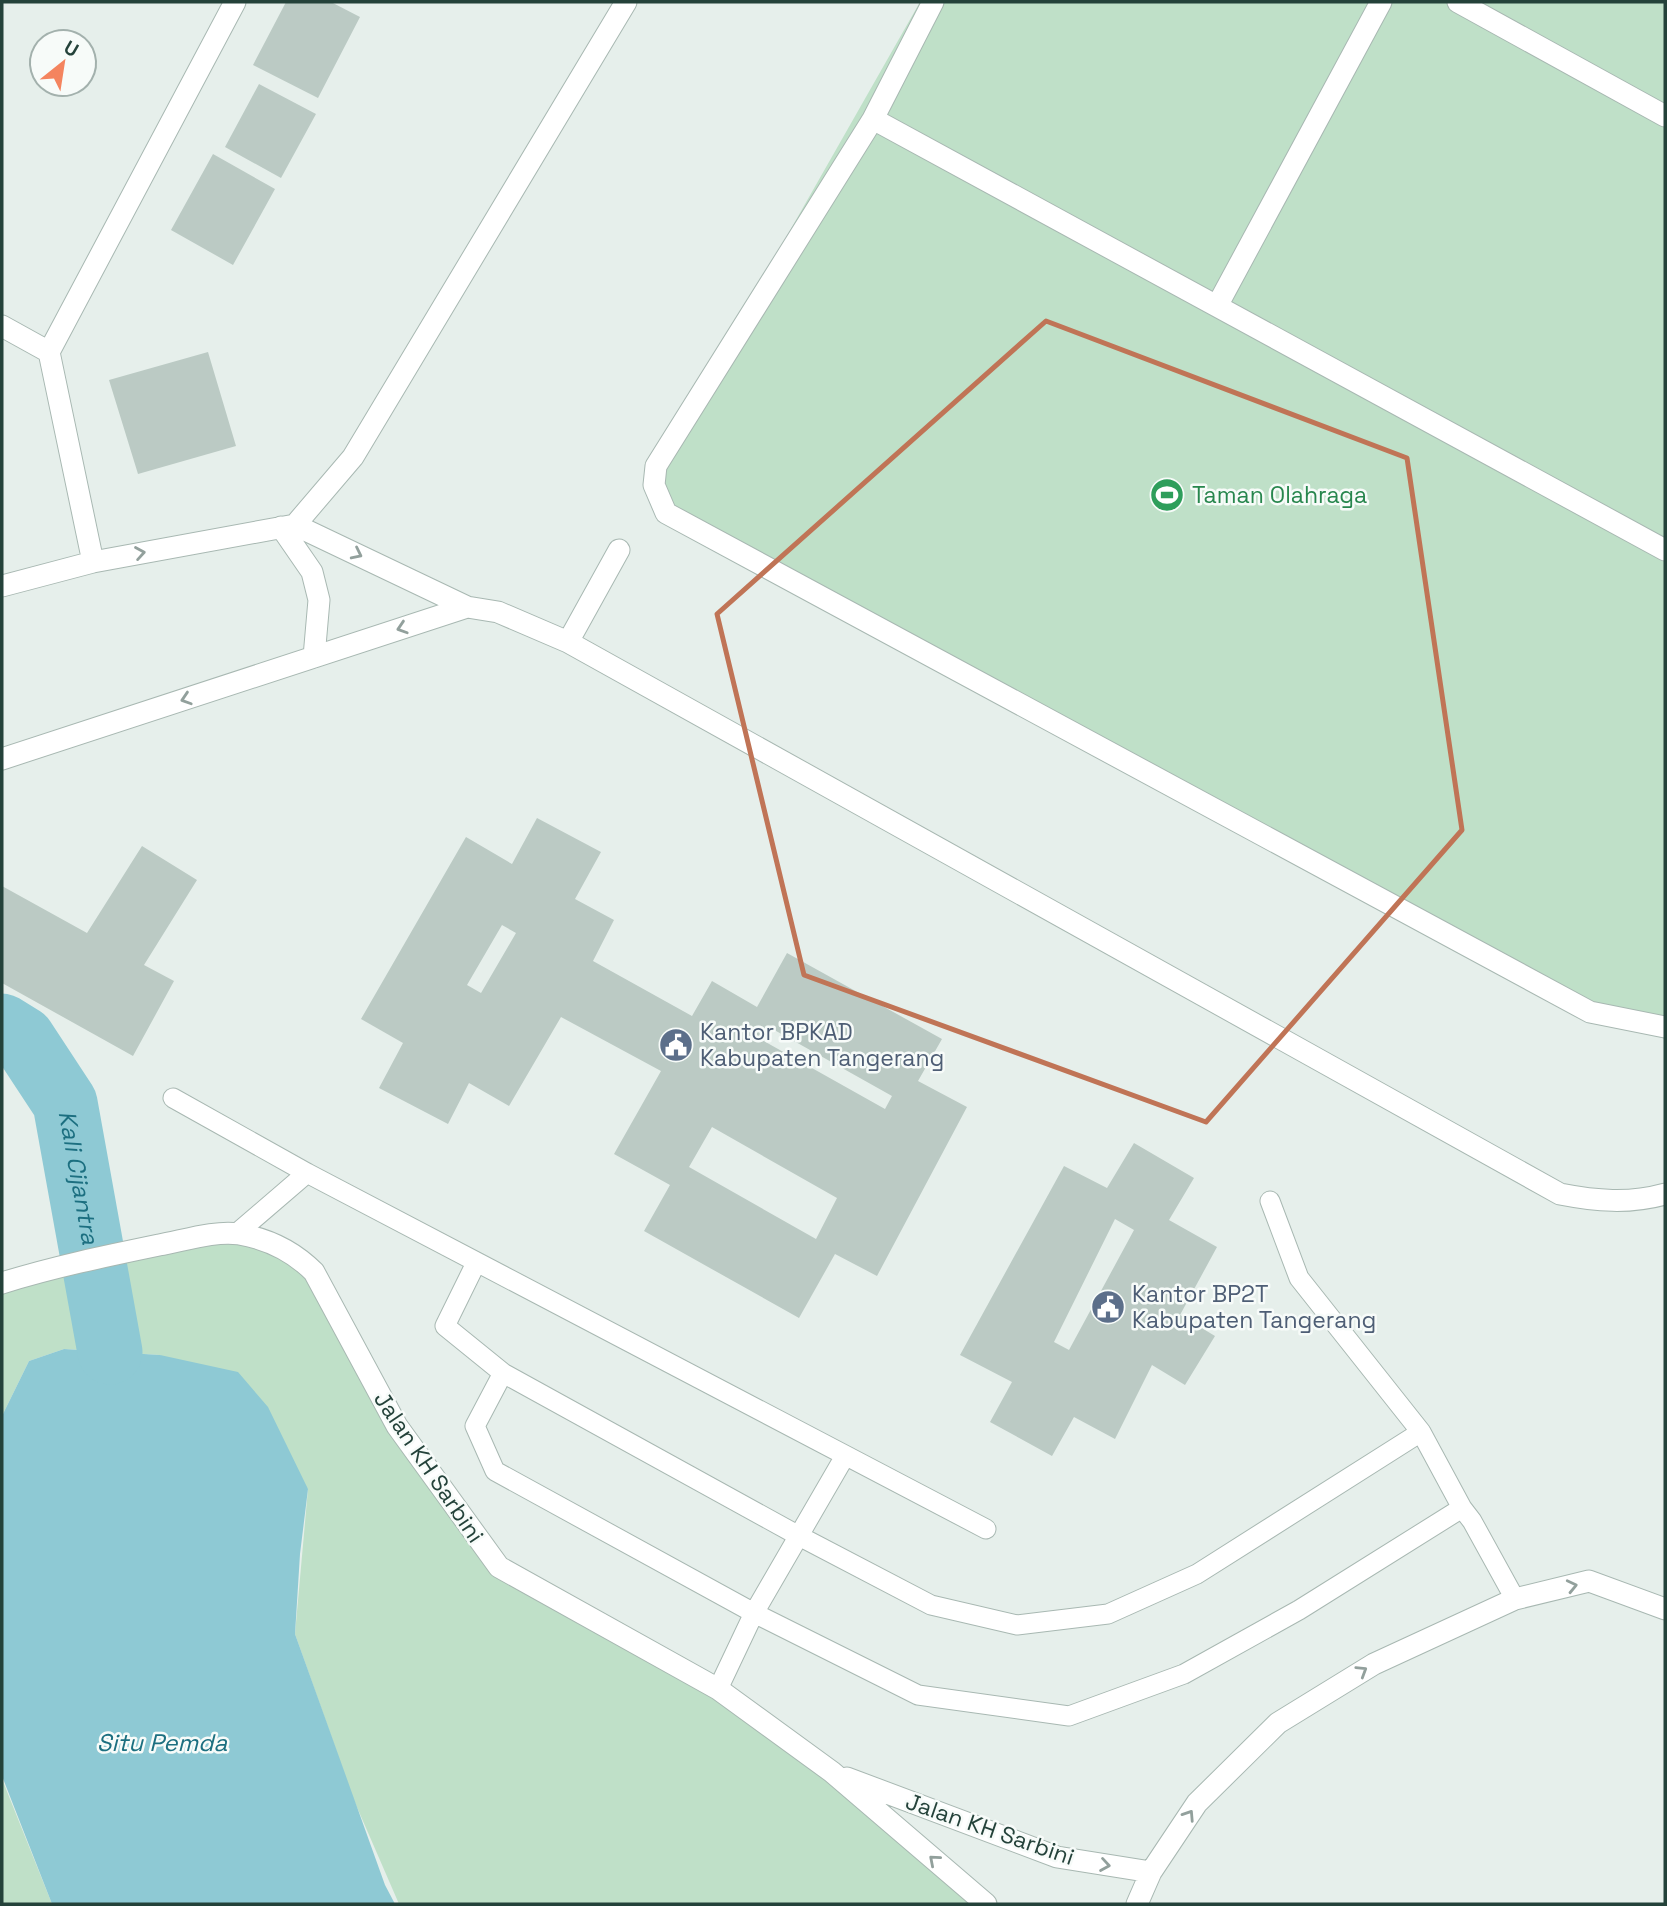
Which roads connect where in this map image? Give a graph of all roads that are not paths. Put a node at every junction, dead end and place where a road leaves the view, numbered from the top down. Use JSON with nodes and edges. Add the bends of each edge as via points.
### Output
{"nodes":[{"id":1,"x":235,"y":2,"type":"edge"},
{"id":2,"x":626,"y":2,"type":"edge"},
{"id":3,"x":933,"y":2,"type":"edge"},
{"id":4,"x":1381,"y":2,"type":"edge"},
{"id":5,"x":1458,"y":2,"type":"edge"},
{"id":6,"x":1665,"y":116,"type":"edge"},
{"id":7,"x":873,"y":119,"type":"junction"},
{"id":8,"x":1217,"y":306,"type":"junction"},
{"id":9,"x":2,"y":326,"type":"edge"},
{"id":10,"x":49,"y":352,"type":"junction"},
{"id":11,"x":288,"y":526,"type":"junction"},
{"id":12,"x":619,"y":550,"type":"dead end"},
{"id":13,"x":1665,"y":550,"type":"edge"},
{"id":14,"x":93,"y":562,"type":"junction"},
{"id":15,"x":2,"y":586,"type":"edge"},
{"id":16,"x":467,"y":607,"type":"junction"},
{"id":17,"x":568,"y":642,"type":"junction"},
{"id":18,"x":314,"y":657,"type":"junction"},
{"id":19,"x":2,"y":759,"type":"edge"},
{"id":20,"x":1665,"y":1027,"type":"edge"},
{"id":21,"x":173,"y":1098,"type":"dead end"},
{"id":22,"x":307,"y":1173,"type":"junction"},
{"id":23,"x":1665,"y":1194,"type":"edge"},
{"id":24,"x":1270,"y":1201,"type":"dead end"},
{"id":25,"x":236,"y":1234,"type":"junction"},
{"id":26,"x":476,"y":1263,"type":"junction"},
{"id":27,"x":2,"y":1283,"type":"edge"},
{"id":28,"x":503,"y":1373,"type":"junction"},
{"id":29,"x":1421,"y":1432,"type":"junction"},
{"id":30,"x":845,"y":1456,"type":"junction"},
{"id":31,"x":1462,"y":1508,"type":"junction"},
{"id":32,"x":986,"y":1529,"type":"dead end"},
{"id":33,"x":799,"y":1536,"type":"junction"},
{"id":34,"x":1515,"y":1599,"type":"junction"},
{"id":35,"x":1665,"y":1609,"type":"edge"},
{"id":36,"x":754,"y":1613,"type":"junction"},
{"id":37,"x":718,"y":1689,"type":"junction"},
{"id":38,"x":832,"y":1772,"type":"junction"},
{"id":39,"x":1151,"y":1872,"type":"junction"},
{"id":40,"x":986,"y":1904,"type":"edge"},
{"id":41,"x":1137,"y":1904,"type":"edge"}],
"edges":[{"from":1,"to":10,"type":"street"},
{"from":2,"to":11,"type":"street","via":[[353,457]]},
{"from":3,"to":7,"type":"street"},
{"from":4,"to":8,"type":"street"},
{"from":5,"to":6,"type":"street"},
{"from":7,"to":8,"type":"street"},
{"from":7,"to":20,"type":"street","via":[[656,466],[654,485],[666,513],[1590,1013]]},
{"from":8,"to":13,"type":"street"},
{"from":9,"to":10,"type":"street"},
{"from":10,"to":14,"type":"street"},
{"from":14,"to":11,"type":"street","one_way":true},
{"from":11,"to":16,"type":"street","one_way":true},
{"from":11,"to":18,"type":"street","via":[[312,572],[319,600]]},
{"from":12,"to":17,"type":"street"},
{"from":14,"to":15,"type":"street"},
{"from":16,"to":17,"type":"street","via":[[498,612]]},
{"from":16,"to":18,"type":"street","one_way":true},
{"from":17,"to":23,"type":"street","via":[[1560,1194],[1598,1201],[1642,1201]]},
{"from":18,"to":19,"type":"street","one_way":true},
{"from":21,"to":22,"type":"lane"},
{"from":22,"to":25,"type":"lane"},
{"from":22,"to":26,"type":"lane"},
{"from":24,"to":29,"type":"lane","via":[[1299,1278]]},
{"from":25,"to":27,"type":"street","name":"Jalan KH Sarbini","via":[[200,1237],[47,1269]]},
{"from":25,"to":37,"type":"street","name":"Jalan KH Sarbini","via":[[283,1247],[314,1272],[397,1426],[499,1567]]},
{"from":26,"to":28,"type":"lane","via":[[445,1326]]},
{"from":26,"to":30,"type":"lane"},
{"from":28,"to":33,"type":"lane"},
{"from":28,"to":36,"type":"lane","via":[[475,1426],[495,1471]]},
{"from":29,"to":31,"type":"lane"},
{"from":29,"to":33,"type":"lane","via":[[1197,1574],[1108,1614],[1017,1625],[931,1605]]},
{"from":30,"to":32,"type":"lane"},
{"from":30,"to":33,"type":"lane"},
{"from":31,"to":34,"type":"lane"},
{"from":31,"to":36,"type":"lane","via":[[1299,1610],[1184,1674],[1069,1716],[918,1695]]},
{"from":33,"to":36,"type":"lane"},
{"from":34,"to":35,"type":"street","one_way":true,"via":[[1589,1581]]},
{"from":39,"to":34,"type":"street","one_way":true,"via":[[1196,1803],[1278,1723],[1374,1664]]},
{"from":36,"to":37,"type":"lane"},
{"from":37,"to":38,"type":"street","name":"Jalan KH Sarbini"},
{"from":38,"to":39,"type":"street","name":"Jalan KH Sarbini","one_way":true,"via":[[1057,1857]]},
{"from":40,"to":38,"type":"street","name":"Jalan KH Sarbini","one_way":true},
{"from":39,"to":41,"type":"street"}]}
